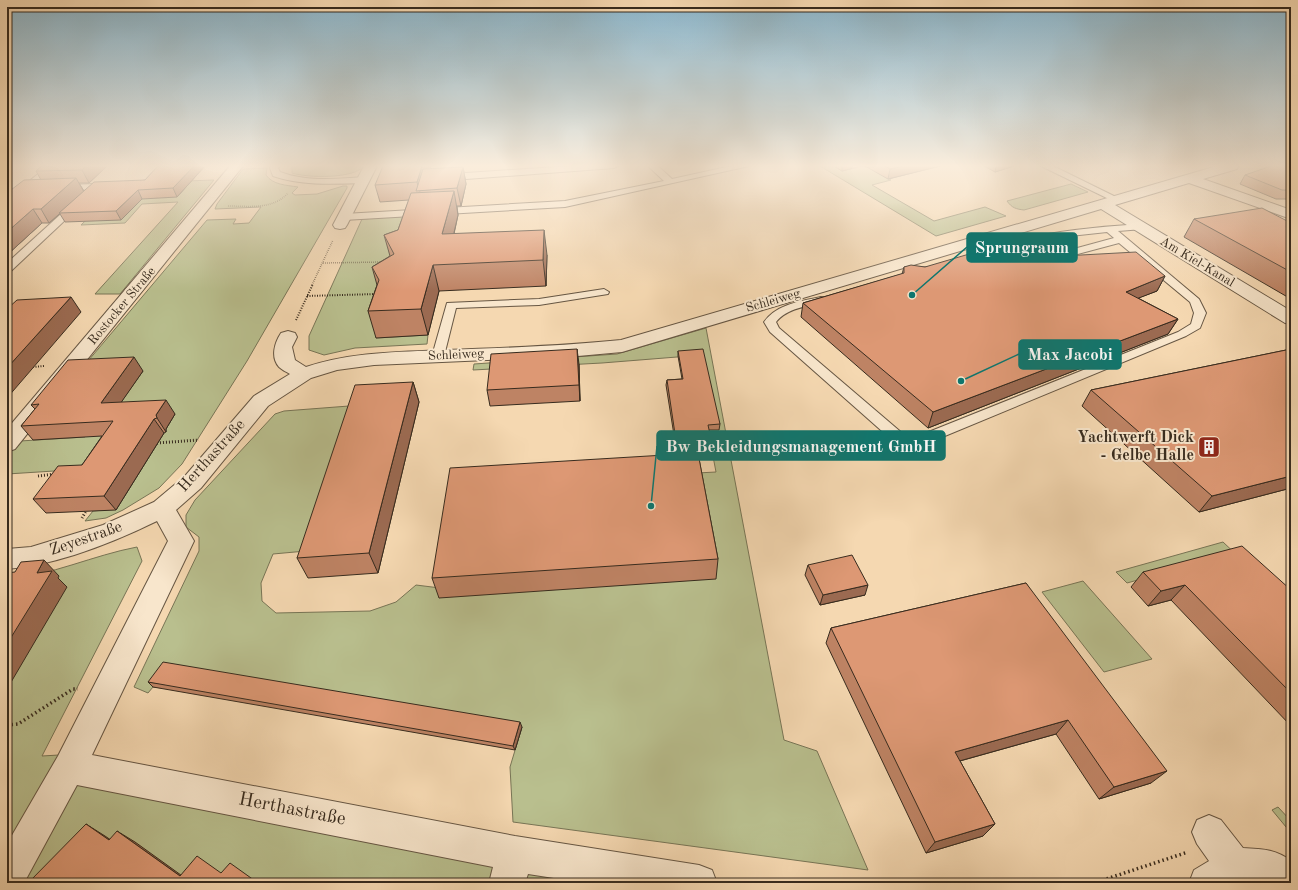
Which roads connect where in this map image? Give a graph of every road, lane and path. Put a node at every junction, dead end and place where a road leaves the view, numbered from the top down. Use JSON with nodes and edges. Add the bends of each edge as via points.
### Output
{"nodes":[{"id":1,"x":204,"y":207,"type":"edge"},
{"id":2,"x":74,"y":208,"type":"edge"},
{"id":3,"x":349,"y":208,"type":"edge"},
{"id":4,"x":519,"y":208,"type":"edge"},
{"id":5,"x":1091,"y":208,"type":"edge"},
{"id":6,"x":1117,"y":208,"type":"edge"},
{"id":7,"x":1270,"y":208,"type":"edge"},
{"id":8,"x":1291,"y":215,"type":"edge"},
{"id":9,"x":342,"y":221,"type":"junction"},
{"id":10,"x":1140,"y":227,"type":"junction"},
{"id":11,"x":1109,"y":229,"type":"junction"},
{"id":12,"x":1121,"y":239,"type":"junction"},
{"id":13,"x":1015,"y":243,"type":"junction"},
{"id":14,"x":1001,"y":247,"type":"edge"},
{"id":15,"x":384,"y":262,"type":"edge"},
{"id":16,"x":323,"y":263,"type":"junction"},
{"id":17,"x":7,"y":269,"type":"edge"},
{"id":18,"x":604,"y":292,"type":"dead end"},
{"id":19,"x":380,"y":294,"type":"edge"},
{"id":20,"x":308,"y":296,"type":"junction"},
{"id":21,"x":835,"y":296,"type":"edge"},
{"id":22,"x":1291,"y":319,"type":"edge"},
{"id":23,"x":288,"y":337,"type":"joint"},
{"id":24,"x":438,"y":356,"type":"junction"},
{"id":25,"x":304,"y":374,"type":"junction"},
{"id":26,"x":157,"y":443,"type":"dead end"},
{"id":27,"x":167,"y":443,"type":"dead end"},
{"id":28,"x":7,"y":444,"type":"edge"},
{"id":29,"x":60,"y":474,"type":"edge"},
{"id":30,"x":38,"y":476,"type":"dead end"},
{"id":31,"x":162,"y":508,"type":"junction"},
{"id":32,"x":7,"y":559,"type":"edge"},
{"id":33,"x":106,"y":694,"type":"junction"},
{"id":34,"x":7,"y":725,"type":"edge"},
{"id":35,"x":69,"y":767,"type":"junction"},
{"id":36,"x":1216,"y":856,"type":"edge"},
{"id":37,"x":511,"y":868,"type":"edge"},
{"id":38,"x":7,"y":879,"type":"edge"},
{"id":39,"x":699,"y":883,"type":"edge"},
{"id":40,"x":1094,"y":883,"type":"edge"},
{"id":41,"x":1290,"y":883,"type":"edge"}],
"edges":[{"from":1,"to":28,"type":"street","name":"Rostocker Straße"},
{"from":2,"to":17,"type":"lane"},
{"from":3,"to":9,"type":"street"},
{"from":4,"to":9,"type":"lane"},
{"from":5,"to":24,"type":"street","name":"Schleiweg","via":[[622,346]]},
{"from":6,"to":10,"type":"street","name":"Am Kiel-Kanal"},
{"from":7,"to":8,"type":"street"},
{"from":9,"to":16,"type":"path"},
{"from":10,"to":11,"type":"lane"},
{"from":10,"to":22,"type":"street","name":"Am Kiel-Kanal"},
{"from":11,"to":12,"type":"lane"},
{"from":11,"to":13,"type":"lane","via":[[1037,237]]},
{"from":12,"to":13,"type":"lane","via":[[1059,256],[1042,254]]},
{"from":12,"to":21,"type":"lane","via":[[1195,301],[1200,314],[1196,326],[935,435],[913,441],[897,437],[774,330],[770,322],[781,312]]},
{"from":13,"to":14,"type":"lane"},
{"from":15,"to":16,"type":"path"},
{"from":16,"to":20,"type":"path"},
{"from":18,"to":24,"type":"lane","via":[[539,302],[450,305]]},
{"from":19,"to":20,"type":"path"},
{"from":20,"to":23,"type":"path"},
{"from":23,"to":25,"type":"street","via":[[283,347],[286,363]]},
{"from":24,"to":25,"type":"street","name":"Schleiweg","via":[[334,364]]},
{"from":25,"to":31,"type":"street","name":"Herthastraße","via":[[261,401],[193,482]]},
{"from":26,"to":27,"type":"path"},
{"from":29,"to":30,"type":"path"},
{"from":31,"to":32,"type":"street","name":"Zeyestraße","via":[[110,533],[31,557]]},
{"from":31,"to":33,"type":"street","via":[[181,541]]},
{"from":33,"to":34,"type":"path","via":[[73,689],[18,724]]},
{"from":33,"to":35,"type":"street"},
{"from":35,"to":37,"type":"street","name":"Herthastraße"},
{"from":35,"to":38,"type":"street"},
{"from":36,"to":40,"type":"path"},
{"from":36,"to":41,"type":"street","via":[[1270,867]]},
{"from":37,"to":39,"type":"street","name":"Herthastraße"}]}
